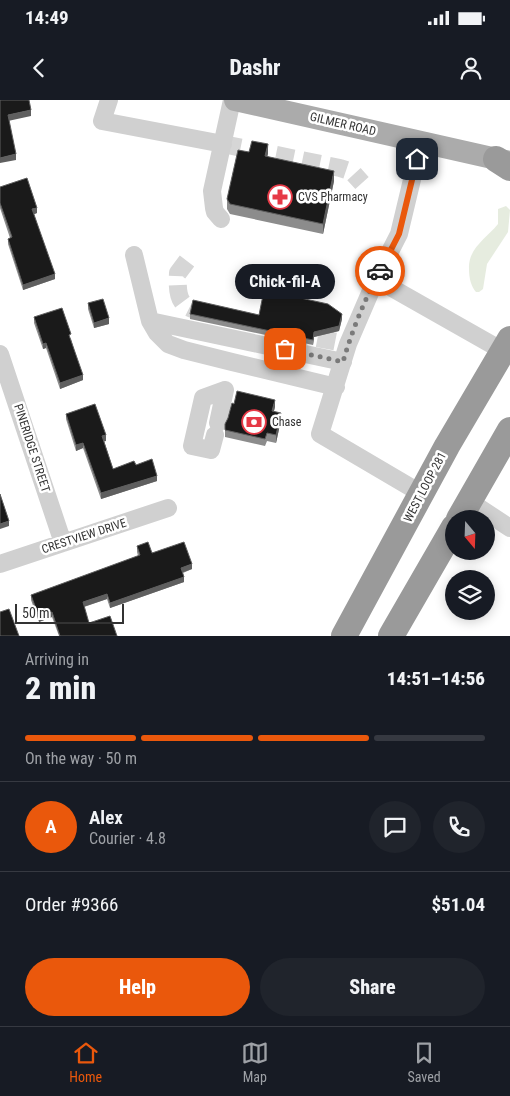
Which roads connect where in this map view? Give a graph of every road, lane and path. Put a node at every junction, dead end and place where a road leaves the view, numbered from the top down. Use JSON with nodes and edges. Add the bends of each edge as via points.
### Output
{"nodes":[{"id":1,"x":109,"y":100,"type":"edge"},
{"id":2,"x":240,"y":101,"type":"edge"},
{"id":3,"x":421,"y":142,"type":"junction"},
{"id":4,"x":223,"y":144,"type":"junction"},
{"id":5,"x":507,"y":161,"type":"edge"},
{"id":6,"x":221,"y":219,"type":"dead end"},
{"id":7,"x":134,"y":255,"type":"dead end"},
{"id":8,"x":376,"y":279,"type":"junction"},
{"id":9,"x":150,"y":321,"type":"junction"},
{"id":10,"x":506,"y":345,"type":"edge"},
{"id":11,"x":0,"y":354,"type":"edge"},
{"id":12,"x":343,"y":362,"type":"junction"},
{"id":13,"x":336,"y":387,"type":"junction"},
{"id":14,"x":510,"y":430,"type":"edge"},
{"id":15,"x":215,"y":436,"type":"joint"},
{"id":16,"x":422,"y":494,"type":"junction"},
{"id":17,"x":168,"y":508,"type":"dead end"},
{"id":18,"x":464,"y":510,"type":"edge"},
{"id":19,"x":495,"y":522,"type":"edge"},
{"id":20,"x":510,"y":528,"type":"edge"},
{"id":21,"x":63,"y":543,"type":"junction"},
{"id":22,"x":445,"y":543,"type":"edge"},
{"id":23,"x":0,"y":564,"type":"edge"},
{"id":24,"x":344,"y":636,"type":"edge"},
{"id":25,"x":391,"y":636,"type":"edge"}],
"edges":[{"from":1,"to":4,"type":"street","via":[[102,121]]},
{"from":2,"to":3,"type":"main road","name":"GILMER ROAD"},
{"from":2,"to":4,"type":"street"},
{"from":3,"to":5,"type":"main road","name":"GILMER ROAD"},
{"from":3,"to":8,"type":"street","via":[[399,234]]},
{"from":4,"to":6,"type":"street","via":[[212,197],[215,212]]},
{"from":7,"to":9,"type":"street"},
{"from":8,"to":10,"type":"street"},
{"from":8,"to":12,"type":"street"},
{"from":9,"to":12,"type":"street"},
{"from":9,"to":13,"type":"street","via":[[157,333],[173,346]]},
{"from":10,"to":16,"type":"highway","name":"WEST LOOP 281"},
{"from":11,"to":21,"type":"street","name":"PINERIDGE STREET"},
{"from":12,"to":13,"type":"street"},
{"from":13,"to":16,"type":"street","via":[[320,434]]},
{"from":14,"to":18,"type":"highway"},
{"from":15,"to":15,"type":"street","via":[[192,446],[203,398],[225,390]]},
{"from":16,"to":24,"type":"highway","name":"WEST LOOP 281"},
{"from":17,"to":21,"type":"street","name":"CRESTVIEW DRIVE"},
{"from":19,"to":20,"type":"street"},
{"from":21,"to":23,"type":"street","name":"CRESTVIEW DRIVE"},
{"from":22,"to":25,"type":"highway"}]}
